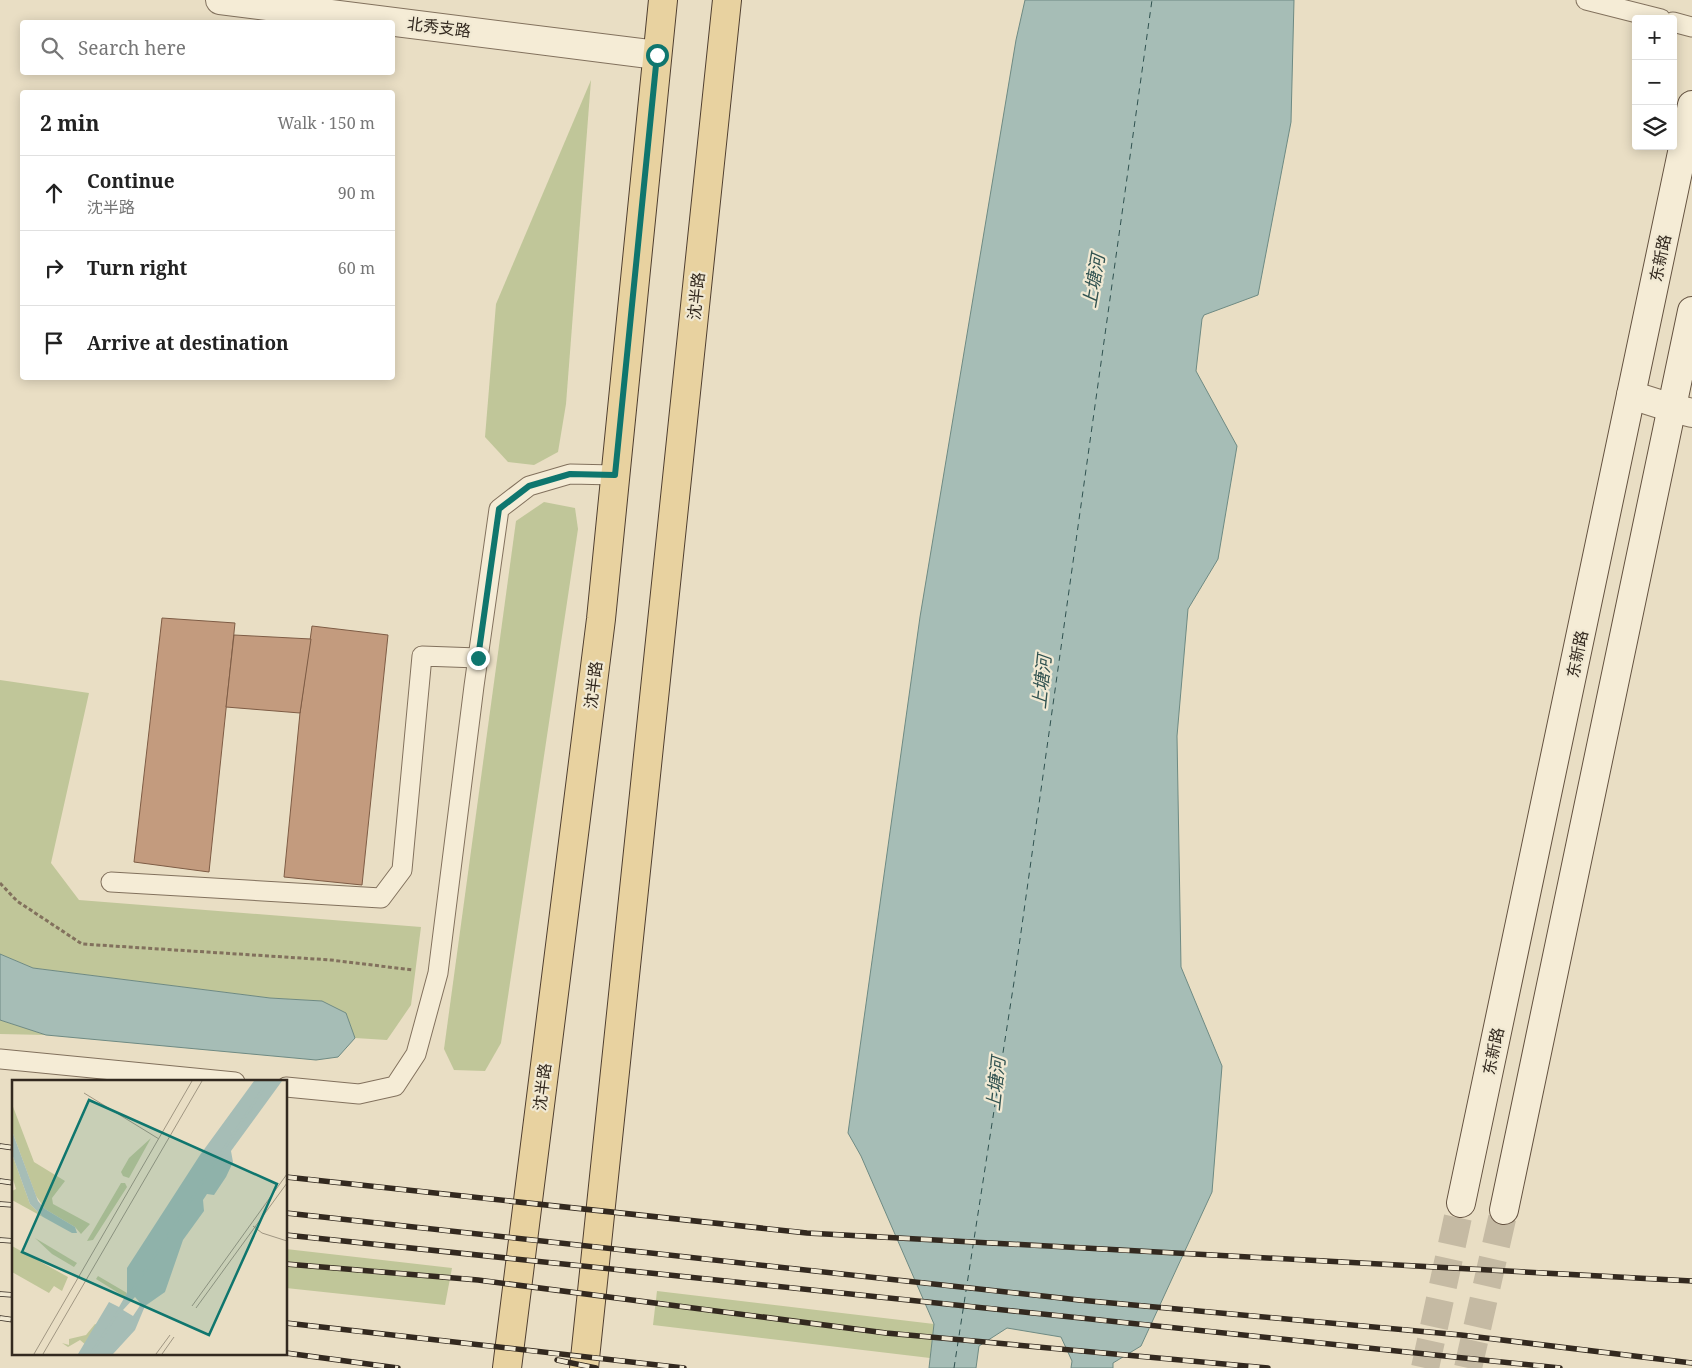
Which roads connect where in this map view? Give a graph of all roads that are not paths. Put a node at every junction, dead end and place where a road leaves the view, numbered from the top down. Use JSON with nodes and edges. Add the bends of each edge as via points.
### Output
{"nodes":[{"id":1,"x":220,"y":0,"type":"edge"},
{"id":2,"x":663,"y":0,"type":"edge"},
{"id":3,"x":727,"y":0,"type":"edge"},
{"id":4,"x":1586,"y":0,"type":"edge"},
{"id":5,"x":1645,"y":15,"type":"edge"},
{"id":6,"x":379,"y":20,"type":"edge"},
{"id":7,"x":395,"y":22,"type":"edge"},
{"id":8,"x":1677,"y":23,"type":"edge"},
{"id":9,"x":1692,"y":27,"type":"edge"},
{"id":10,"x":657,"y":55,"type":"junction"},
{"id":11,"x":1692,"y":105,"type":"edge"},
{"id":12,"x":1692,"y":310,"type":"edge"},
{"id":13,"x":1631,"y":395,"type":"junction"},
{"id":14,"x":1682,"y":410,"type":"edge"},
{"id":15,"x":615,"y":475,"type":"junction"},
{"id":16,"x":478,"y":658,"type":"junction"},
{"id":17,"x":111,"y":882,"type":"dead end"},
{"id":18,"x":0,"y":1059,"type":"edge"},
{"id":19,"x":215,"y":1080,"type":"edge"},
{"id":20,"x":288,"y":1087,"type":"edge"},
{"id":21,"x":1461,"y":1203,"type":"tunnel mouth"},
{"id":22,"x":1504,"y":1210,"type":"tunnel mouth"},
{"id":23,"x":507,"y":1368,"type":"edge"},
{"id":24,"x":584,"y":1368,"type":"edge"}],
"edges":[{"from":1,"to":6,"type":"main road","name":"北秀支路"},
{"from":2,"to":10,"type":"main road","name":"沈半路"},
{"from":3,"to":24,"type":"main road","name":"沈半路"},
{"from":4,"to":5,"type":"lane"},
{"from":7,"to":10,"type":"main road","name":"北秀支路"},
{"from":8,"to":9,"type":"lane"},
{"from":10,"to":15,"type":"main road","name":"沈半路"},
{"from":11,"to":13,"type":"main road","name":"东新路"},
{"from":12,"to":14,"type":"main road"},
{"from":13,"to":14,"type":"main road"},
{"from":13,"to":21,"type":"main road","name":"东新路"},
{"from":14,"to":22,"type":"main road"},
{"from":15,"to":16,"type":"lane","via":[[570,474],[529,486],[499,509]]},
{"from":15,"to":23,"type":"main road","name":"沈半路","via":[[601,619]]},
{"from":16,"to":17,"type":"lane","via":[[422,656],[402,870],[381,898]]},
{"from":16,"to":20,"type":"lane","via":[[438,973],[416,1054],[395,1086],[359,1094]]},
{"from":18,"to":19,"type":"lane"}]}
